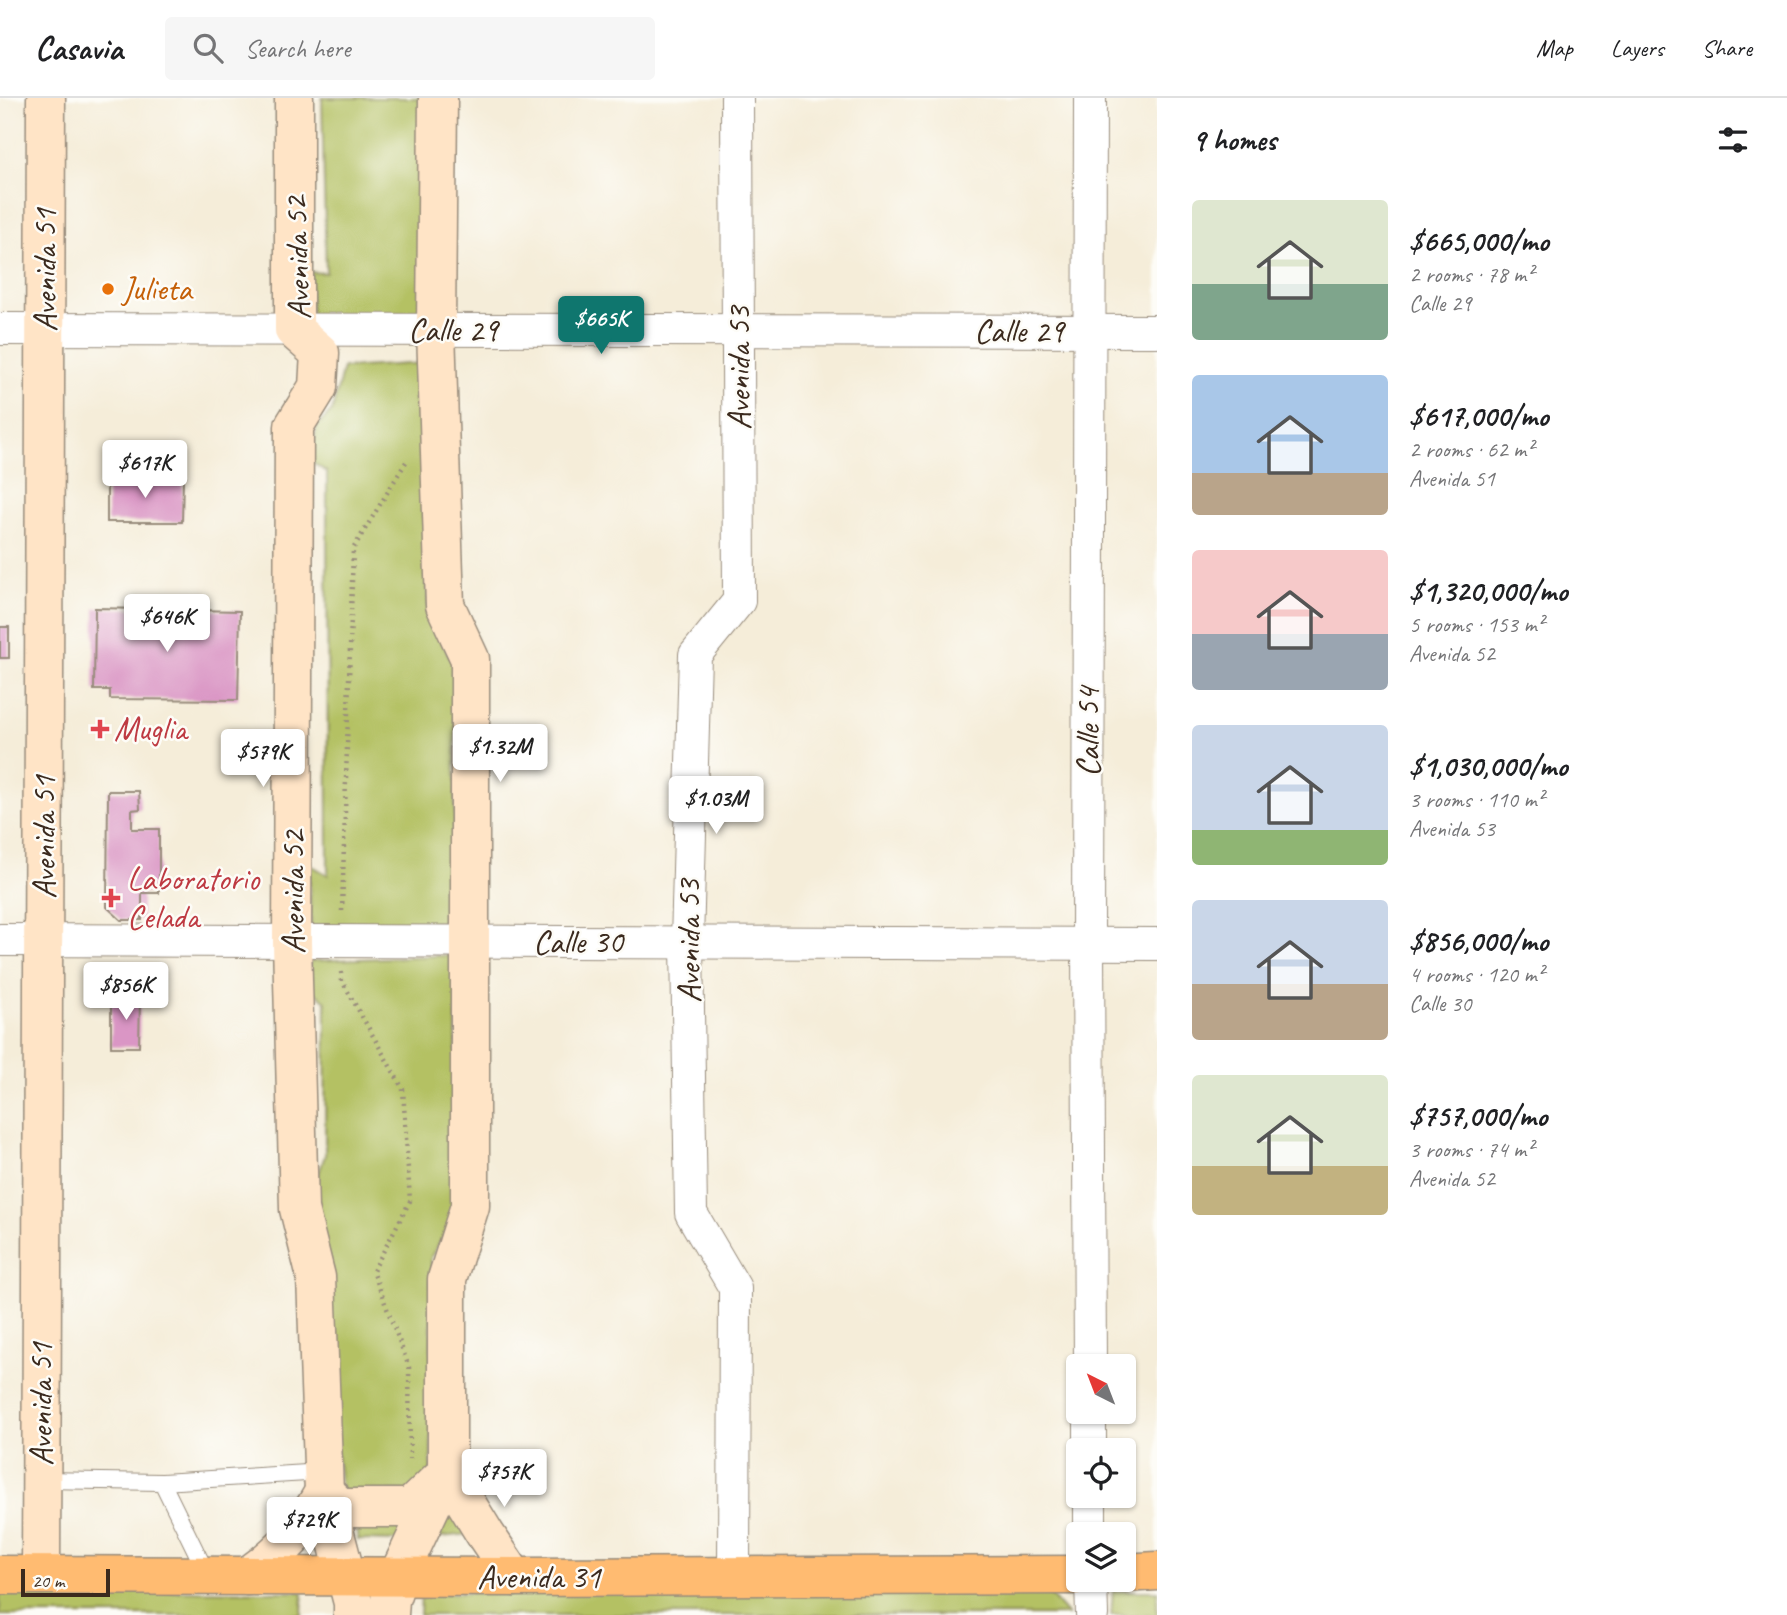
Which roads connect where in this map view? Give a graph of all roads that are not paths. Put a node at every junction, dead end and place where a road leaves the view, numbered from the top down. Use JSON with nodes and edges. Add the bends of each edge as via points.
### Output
{"nodes":[{"id":1,"x":46,"y":98,"type":"edge"},
{"id":2,"x":294,"y":98,"type":"edge"},
{"id":3,"x":439,"y":98,"type":"edge"},
{"id":4,"x":737,"y":98,"type":"edge"},
{"id":5,"x":1090,"y":98,"type":"edge"},
{"id":6,"x":0,"y":330,"type":"edge"},
{"id":7,"x":45,"y":330,"type":"junction"},
{"id":8,"x":295,"y":330,"type":"junction"},
{"id":9,"x":436,"y":330,"type":"junction"},
{"id":10,"x":740,"y":330,"type":"junction"},
{"id":11,"x":1090,"y":331,"type":"junction"},
{"id":12,"x":1157,"y":331,"type":"edge"},
{"id":13,"x":0,"y":940,"type":"edge"},
{"id":14,"x":43,"y":941,"type":"junction"},
{"id":15,"x":292,"y":942,"type":"junction"},
{"id":16,"x":470,"y":942,"type":"junction"},
{"id":17,"x":687,"y":943,"type":"junction"},
{"id":18,"x":1088,"y":943,"type":"junction"},
{"id":19,"x":1157,"y":944,"type":"edge"},
{"id":20,"x":1090,"y":1354,"type":"edge"},
{"id":21,"x":447,"y":1472,"type":"junction"},
{"id":22,"x":41,"y":1480,"type":"junction"},
{"id":23,"x":162,"y":1482,"type":"junction"},
{"id":24,"x":323,"y":1482,"type":"junction"},
{"id":25,"x":1157,"y":1571,"type":"edge"},
{"id":26,"x":1136,"y":1572,"type":"edge"},
{"id":27,"x":0,"y":1575,"type":"edge"},
{"id":28,"x":1066,"y":1575,"type":"edge"},
{"id":29,"x":41,"y":1576,"type":"junction"},
{"id":30,"x":208,"y":1576,"type":"junction"},
{"id":31,"x":248,"y":1576,"type":"junction"},
{"id":32,"x":345,"y":1576,"type":"junction"},
{"id":33,"x":398,"y":1576,"type":"junction"},
{"id":34,"x":514,"y":1577,"type":"junction"},
{"id":35,"x":734,"y":1577,"type":"junction"},
{"id":36,"x":1091,"y":1592,"type":"edge"},
{"id":37,"x":353,"y":1615,"type":"edge"},
{"id":38,"x":389,"y":1615,"type":"edge"},
{"id":39,"x":1092,"y":1615,"type":"edge"}],
"edges":[{"from":1,"to":7,"type":"street","name":"Avenida 51"},
{"from":2,"to":8,"type":"street","name":"Avenida 52"},
{"from":3,"to":9,"type":"street"},
{"from":4,"to":10,"type":"street","name":"Avenida 53"},
{"from":5,"to":11,"type":"street","name":"Calle 54"},
{"from":6,"to":7,"type":"street","name":"Calle 29"},
{"from":7,"to":8,"type":"street","name":"Calle 29"},
{"from":7,"to":14,"type":"street","name":"Avenida 51"},
{"from":8,"to":9,"type":"street","name":"Calle 29"},
{"from":8,"to":15,"type":"street","name":"Avenida 52","via":[[320,354],[318,387],[294,426]]},
{"from":9,"to":10,"type":"street","name":"Calle 29"},
{"from":9,"to":16,"type":"street","via":[[445,605],[470,659]]},
{"from":10,"to":11,"type":"street","name":"Calle 29"},
{"from":10,"to":17,"type":"street","name":"Avenida 53","via":[[739,601],[695,655]]},
{"from":11,"to":12,"type":"street","name":"Calle 29"},
{"from":11,"to":18,"type":"street","name":"Calle 54"},
{"from":13,"to":14,"type":"street","name":"Calle 30"},
{"from":14,"to":15,"type":"street","name":"Calle 30"},
{"from":14,"to":22,"type":"street","name":"Avenida 51"},
{"from":15,"to":16,"type":"street","name":"Calle 30"},
{"from":15,"to":24,"type":"street","name":"Avenida 52","via":[[299,1209],[316,1277]]},
{"from":16,"to":17,"type":"street","name":"Calle 30"},
{"from":16,"to":21,"type":"street","via":[[470,1206],[447,1279]]},
{"from":17,"to":18,"type":"street","name":"Calle 30"},
{"from":17,"to":35,"type":"street","name":"Avenida 53","via":[[691,1213],[736,1288]]},
{"from":18,"to":19,"type":"street","name":"Calle 30"},
{"from":18,"to":20,"type":"street","name":"Calle 54"},
{"from":21,"to":24,"type":"street","via":[[410,1508],[341,1508]]},
{"from":21,"to":33,"type":"street"},
{"from":21,"to":34,"type":"street"},
{"from":22,"to":23,"type":"lane"},
{"from":22,"to":29,"type":"street","name":"Avenida 51"},
{"from":23,"to":24,"type":"lane"},
{"from":23,"to":30,"type":"lane"},
{"from":24,"to":31,"type":"street","via":[[310,1517],[292,1540]]},
{"from":24,"to":32,"type":"street","name":"Avenida 52"},
{"from":25,"to":26,"type":"highway"},
{"from":27,"to":29,"type":"highway","name":"Avenida 31"},
{"from":28,"to":35,"type":"highway","name":"Avenida 31"},
{"from":29,"to":30,"type":"highway","name":"Avenida 31"},
{"from":30,"to":31,"type":"highway","name":"Avenida 31"},
{"from":31,"to":32,"type":"highway","name":"Avenida 31"},
{"from":32,"to":33,"type":"highway","name":"Avenida 31"},
{"from":32,"to":37,"type":"street","name":"Avenida 52"},
{"from":33,"to":34,"type":"highway","name":"Avenida 31"},
{"from":33,"to":38,"type":"street"},
{"from":34,"to":35,"type":"highway","name":"Avenida 31"},
{"from":36,"to":39,"type":"street"}]}
